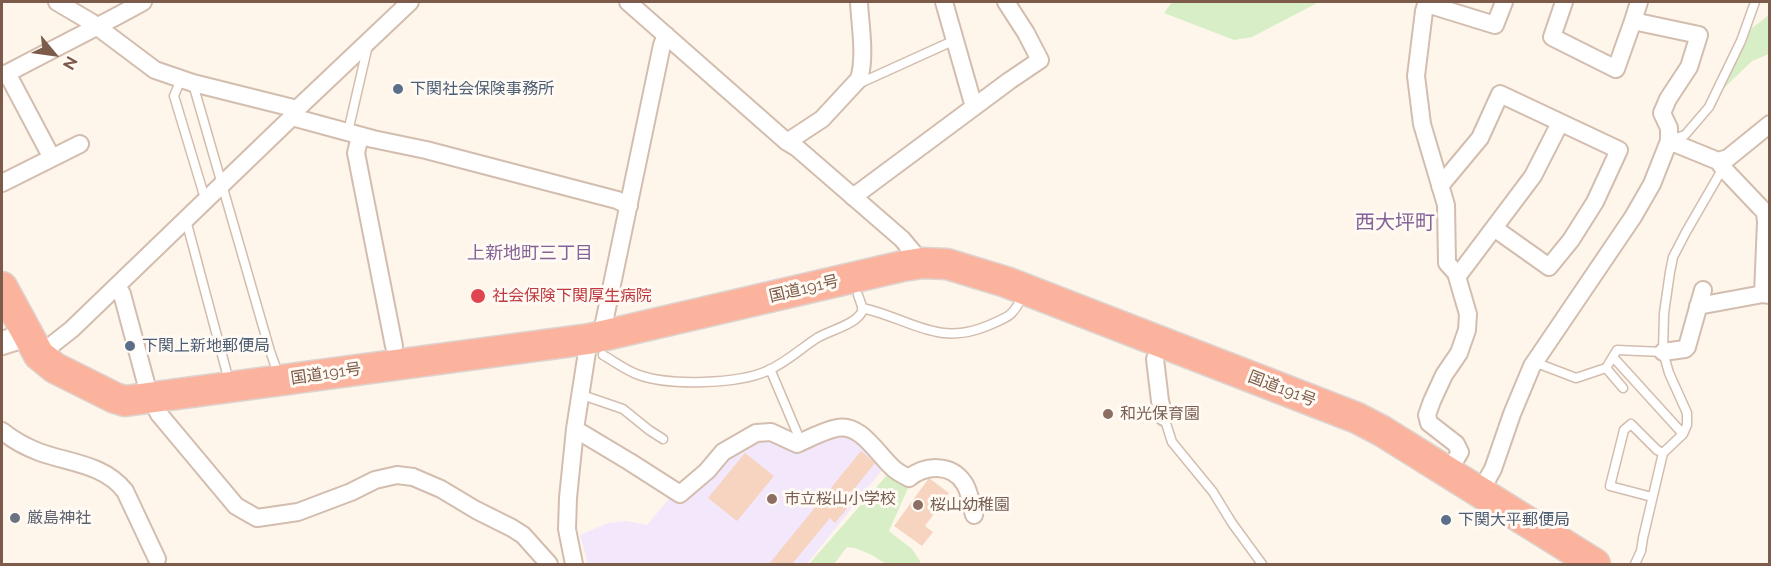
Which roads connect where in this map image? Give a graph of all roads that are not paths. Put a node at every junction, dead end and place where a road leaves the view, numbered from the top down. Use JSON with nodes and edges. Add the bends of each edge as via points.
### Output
{"nodes":[{"id":1,"x":57,"y":2,"type":"edge"},
{"id":2,"x":143,"y":2,"type":"edge"},
{"id":3,"x":410,"y":2,"type":"edge"},
{"id":4,"x":628,"y":2,"type":"edge"},
{"id":5,"x":859,"y":2,"type":"edge"},
{"id":6,"x":944,"y":2,"type":"edge"},
{"id":7,"x":1006,"y":2,"type":"edge"},
{"id":8,"x":1504,"y":2,"type":"edge"},
{"id":9,"x":1564,"y":2,"type":"edge"},
{"id":10,"x":1639,"y":2,"type":"edge"},
{"id":11,"x":1755,"y":2,"type":"edge"},
{"id":12,"x":1427,"y":3,"type":"edge"},
{"id":13,"x":1633,"y":21,"type":"junction"},
{"id":14,"x":98,"y":27,"type":"junction"},
{"id":15,"x":666,"y":35,"type":"junction"},
{"id":16,"x":954,"y":40,"type":"junction"},
{"id":17,"x":368,"y":41,"type":"junction"},
{"id":18,"x":3,"y":75,"type":"edge"},
{"id":19,"x":187,"y":81,"type":"junction"},
{"id":20,"x":854,"y":85,"type":"junction"},
{"id":21,"x":974,"y":107,"type":"junction"},
{"id":22,"x":295,"y":113,"type":"junction"},
{"id":23,"x":1560,"y":123,"type":"junction"},
{"id":24,"x":1770,"y":124,"type":"edge"},
{"id":25,"x":355,"y":130,"type":"junction"},
{"id":26,"x":1669,"y":141,"type":"junction"},
{"id":27,"x":787,"y":142,"type":"junction"},
{"id":28,"x":80,"y":144,"type":"dead end"},
{"id":29,"x":52,"y":158,"type":"junction"},
{"id":30,"x":1720,"y":164,"type":"junction"},
{"id":31,"x":2,"y":183,"type":"edge"},
{"id":32,"x":222,"y":185,"type":"junction"},
{"id":33,"x":1440,"y":186,"type":"junction"},
{"id":34,"x":854,"y":197,"type":"junction"},
{"id":35,"x":207,"y":199,"type":"junction"},
{"id":36,"x":629,"y":206,"type":"junction"},
{"id":37,"x":186,"y":220,"type":"junction"},
{"id":38,"x":1768,"y":222,"type":"edge"},
{"id":39,"x":1494,"y":228,"type":"junction"},
{"id":40,"x":922,"y":263,"type":"junction"},
{"id":41,"x":1457,"y":277,"type":"junction"},
{"id":42,"x":117,"y":286,"type":"junction"},
{"id":43,"x":2,"y":287,"type":"edge"},
{"id":44,"x":1025,"y":290,"type":"junction"},
{"id":45,"x":1766,"y":294,"type":"edge"},
{"id":46,"x":858,"y":295,"type":"dead end"},
{"id":47,"x":862,"y":308,"type":"junction"},
{"id":48,"x":23,"y":344,"type":"edge"},
{"id":49,"x":598,"y":344,"type":"junction"},
{"id":50,"x":394,"y":346,"type":"dead end"},
{"id":51,"x":1663,"y":352,"type":"junction"},
{"id":52,"x":1613,"y":357,"type":"junction"},
{"id":53,"x":1155,"y":359,"type":"dead end"},
{"id":54,"x":1534,"y":362,"type":"junction"},
{"id":55,"x":1606,"y":368,"type":"junction"},
{"id":56,"x":770,"y":369,"type":"junction"},
{"id":57,"x":281,"y":380,"type":"junction"},
{"id":58,"x":231,"y":387,"type":"junction"},
{"id":59,"x":1623,"y":388,"type":"dead end"},
{"id":60,"x":588,"y":397,"type":"dead end"},
{"id":61,"x":150,"y":398,"type":"junction"},
{"id":62,"x":1164,"y":417,"type":"joint"},
{"id":63,"x":574,"y":429,"type":"junction"},
{"id":64,"x":2,"y":431,"type":"edge"},
{"id":65,"x":1683,"y":434,"type":"junction"},
{"id":66,"x":663,"y":439,"type":"dead end"},
{"id":67,"x":801,"y":442,"type":"junction"},
{"id":68,"x":1663,"y":453,"type":"junction"},
{"id":69,"x":1448,"y":472,"type":"junction"},
{"id":70,"x":1480,"y":492,"type":"junction"},
{"id":71,"x":1652,"y":497,"type":"junction"},
{"id":72,"x":974,"y":515,"type":"dead end"},
{"id":73,"x":157,"y":559,"type":"dead end"},
{"id":74,"x":549,"y":564,"type":"edge"},
{"id":75,"x":574,"y":564,"type":"edge"},
{"id":76,"x":1262,"y":564,"type":"edge"},
{"id":77,"x":1595,"y":564,"type":"edge"},
{"id":78,"x":1635,"y":564,"type":"edge"}],
"edges":[{"from":1,"to":14,"type":"street"},
{"from":2,"to":14,"type":"street"},
{"from":3,"to":17,"type":"street"},
{"from":4,"to":15,"type":"street"},
{"from":5,"to":20,"type":"street","via":[[861,71]]},
{"from":6,"to":16,"type":"street"},
{"from":7,"to":21,"type":"street","via":[[1040,60]]},
{"from":8,"to":12,"type":"street","via":[[1495,25]]},
{"from":9,"to":13,"type":"street","via":[[1552,37],[1616,69]]},
{"from":10,"to":13,"type":"street"},
{"from":11,"to":26,"type":"lane","via":[[1709,107],[1685,135]]},
{"from":12,"to":33,"type":"street","via":[[1416,76],[1422,124]]},
{"from":13,"to":26,"type":"street","via":[[1699,35],[1689,67],[1662,113],[1669,128]]},
{"from":14,"to":18,"type":"street"},
{"from":14,"to":19,"type":"street","via":[[155,70]]},
{"from":15,"to":27,"type":"street"},
{"from":15,"to":36,"type":"street"},
{"from":16,"to":20,"type":"lane"},
{"from":16,"to":21,"type":"street"},
{"from":17,"to":22,"type":"street"},
{"from":17,"to":25,"type":"lane"},
{"from":18,"to":29,"type":"street"},
{"from":19,"to":22,"type":"street"},
{"from":19,"to":32,"type":"lane"},
{"from":19,"to":35,"type":"lane","via":[[174,96]]},
{"from":20,"to":27,"type":"street","via":[[822,119]]},
{"from":21,"to":34,"type":"street"},
{"from":22,"to":25,"type":"street"},
{"from":22,"to":32,"type":"street"},
{"from":23,"to":33,"type":"street","via":[[1500,94],[1480,138]]},
{"from":23,"to":39,"type":"street","via":[[1533,176]]},
{"from":23,"to":39,"type":"street","via":[[1619,150],[1596,202],[1549,267]]},
{"from":24,"to":30,"type":"street"},
{"from":25,"to":36,"type":"street"},
{"from":25,"to":50,"type":"street","via":[[356,153]]},
{"from":26,"to":30,"type":"street"},
{"from":26,"to":54,"type":"street","via":[[1652,184],[1633,217]]},
{"from":27,"to":34,"type":"street"},
{"from":28,"to":29,"type":"street"},
{"from":29,"to":31,"type":"street"},
{"from":30,"to":38,"type":"street","via":[[1765,212]]},
{"from":30,"to":51,"type":"lane","via":[[1674,257],[1664,313]]},
{"from":32,"to":35,"type":"street"},
{"from":32,"to":57,"type":"lane"},
{"from":33,"to":41,"type":"street","via":[[1446,205],[1448,263]]},
{"from":34,"to":40,"type":"street","via":[[902,239]]},
{"from":35,"to":37,"type":"street"},
{"from":36,"to":49,"type":"street"},
{"from":37,"to":42,"type":"street"},
{"from":37,"to":58,"type":"lane"},
{"from":38,"to":45,"type":"street"},
{"from":39,"to":41,"type":"street"},
{"from":40,"to":44,"type":"highway","name":"国道191号","via":[[947,264]]},
{"from":40,"to":49,"type":"highway","name":"国道191号"},
{"from":41,"to":69,"type":"street","via":[[1467,330],[1460,353],[1444,375],[1427,415],[1428,423],[1456,444],[1460,452]]},
{"from":42,"to":48,"type":"street","via":[[72,329]]},
{"from":42,"to":61,"type":"street"},
{"from":43,"to":48,"type":"highway","name":"国道191号"},
{"from":44,"to":47,"type":"lane","via":[[1009,317],[961,333],[936,333]]},
{"from":44,"to":69,"type":"highway","name":"国道191号","via":[[1357,418]]},
{"from":45,"to":51,"type":"street","via":[[1700,298],[1685,349]]},
{"from":46,"to":47,"type":"lane"},
{"from":47,"to":56,"type":"lane","via":[[859,318],[818,337]]},
{"from":48,"to":61,"type":"highway","name":"国道191号","via":[[55,368],[115,398]]},
{"from":49,"to":56,"type":"lane","via":[[636,375],[658,380],[713,382]]},
{"from":49,"to":57,"type":"highway","name":"国道191号"},
{"from":49,"to":63,"type":"street"},
{"from":51,"to":52,"type":"lane","via":[[1617,350]]},
{"from":51,"to":65,"type":"lane","via":[[1688,413]]},
{"from":52,"to":55,"type":"lane"},
{"from":52,"to":65,"type":"lane"},
{"from":53,"to":62,"type":"street"},
{"from":54,"to":55,"type":"lane","via":[[1576,378]]},
{"from":54,"to":70,"type":"street","via":[[1494,469]]},
{"from":55,"to":59,"type":"lane"},
{"from":56,"to":67,"type":"lane"},
{"from":57,"to":58,"type":"highway","name":"国道191号"},
{"from":58,"to":61,"type":"highway","name":"国道191号"},
{"from":60,"to":66,"type":"lane","via":[[623,409]]},
{"from":61,"to":74,"type":"street","via":[[236,506],[257,518],[298,512],[375,480],[397,475],[413,477],[523,535]]},
{"from":62,"to":76,"type":"lane","via":[[1172,442],[1202,476]]},
{"from":63,"to":67,"type":"street","via":[[680,494],[723,452],[756,433],[771,432],[797,444]]},
{"from":63,"to":75,"type":"street","via":[[567,519]]},
{"from":64,"to":73,"type":"street","via":[[40,452],[99,470],[119,484]]},
{"from":65,"to":68,"type":"lane"},
{"from":67,"to":72,"type":"street","via":[[840,427],[854,430],[895,470],[909,478],[932,468],[955,475],[966,485]]},
{"from":68,"to":71,"type":"lane"},
{"from":68,"to":71,"type":"lane","via":[[1630,424],[1624,430],[1610,486]]},
{"from":69,"to":70,"type":"highway","name":"国道191号"},
{"from":70,"to":77,"type":"highway","name":"国道191号"},
{"from":71,"to":78,"type":"lane"}]}
